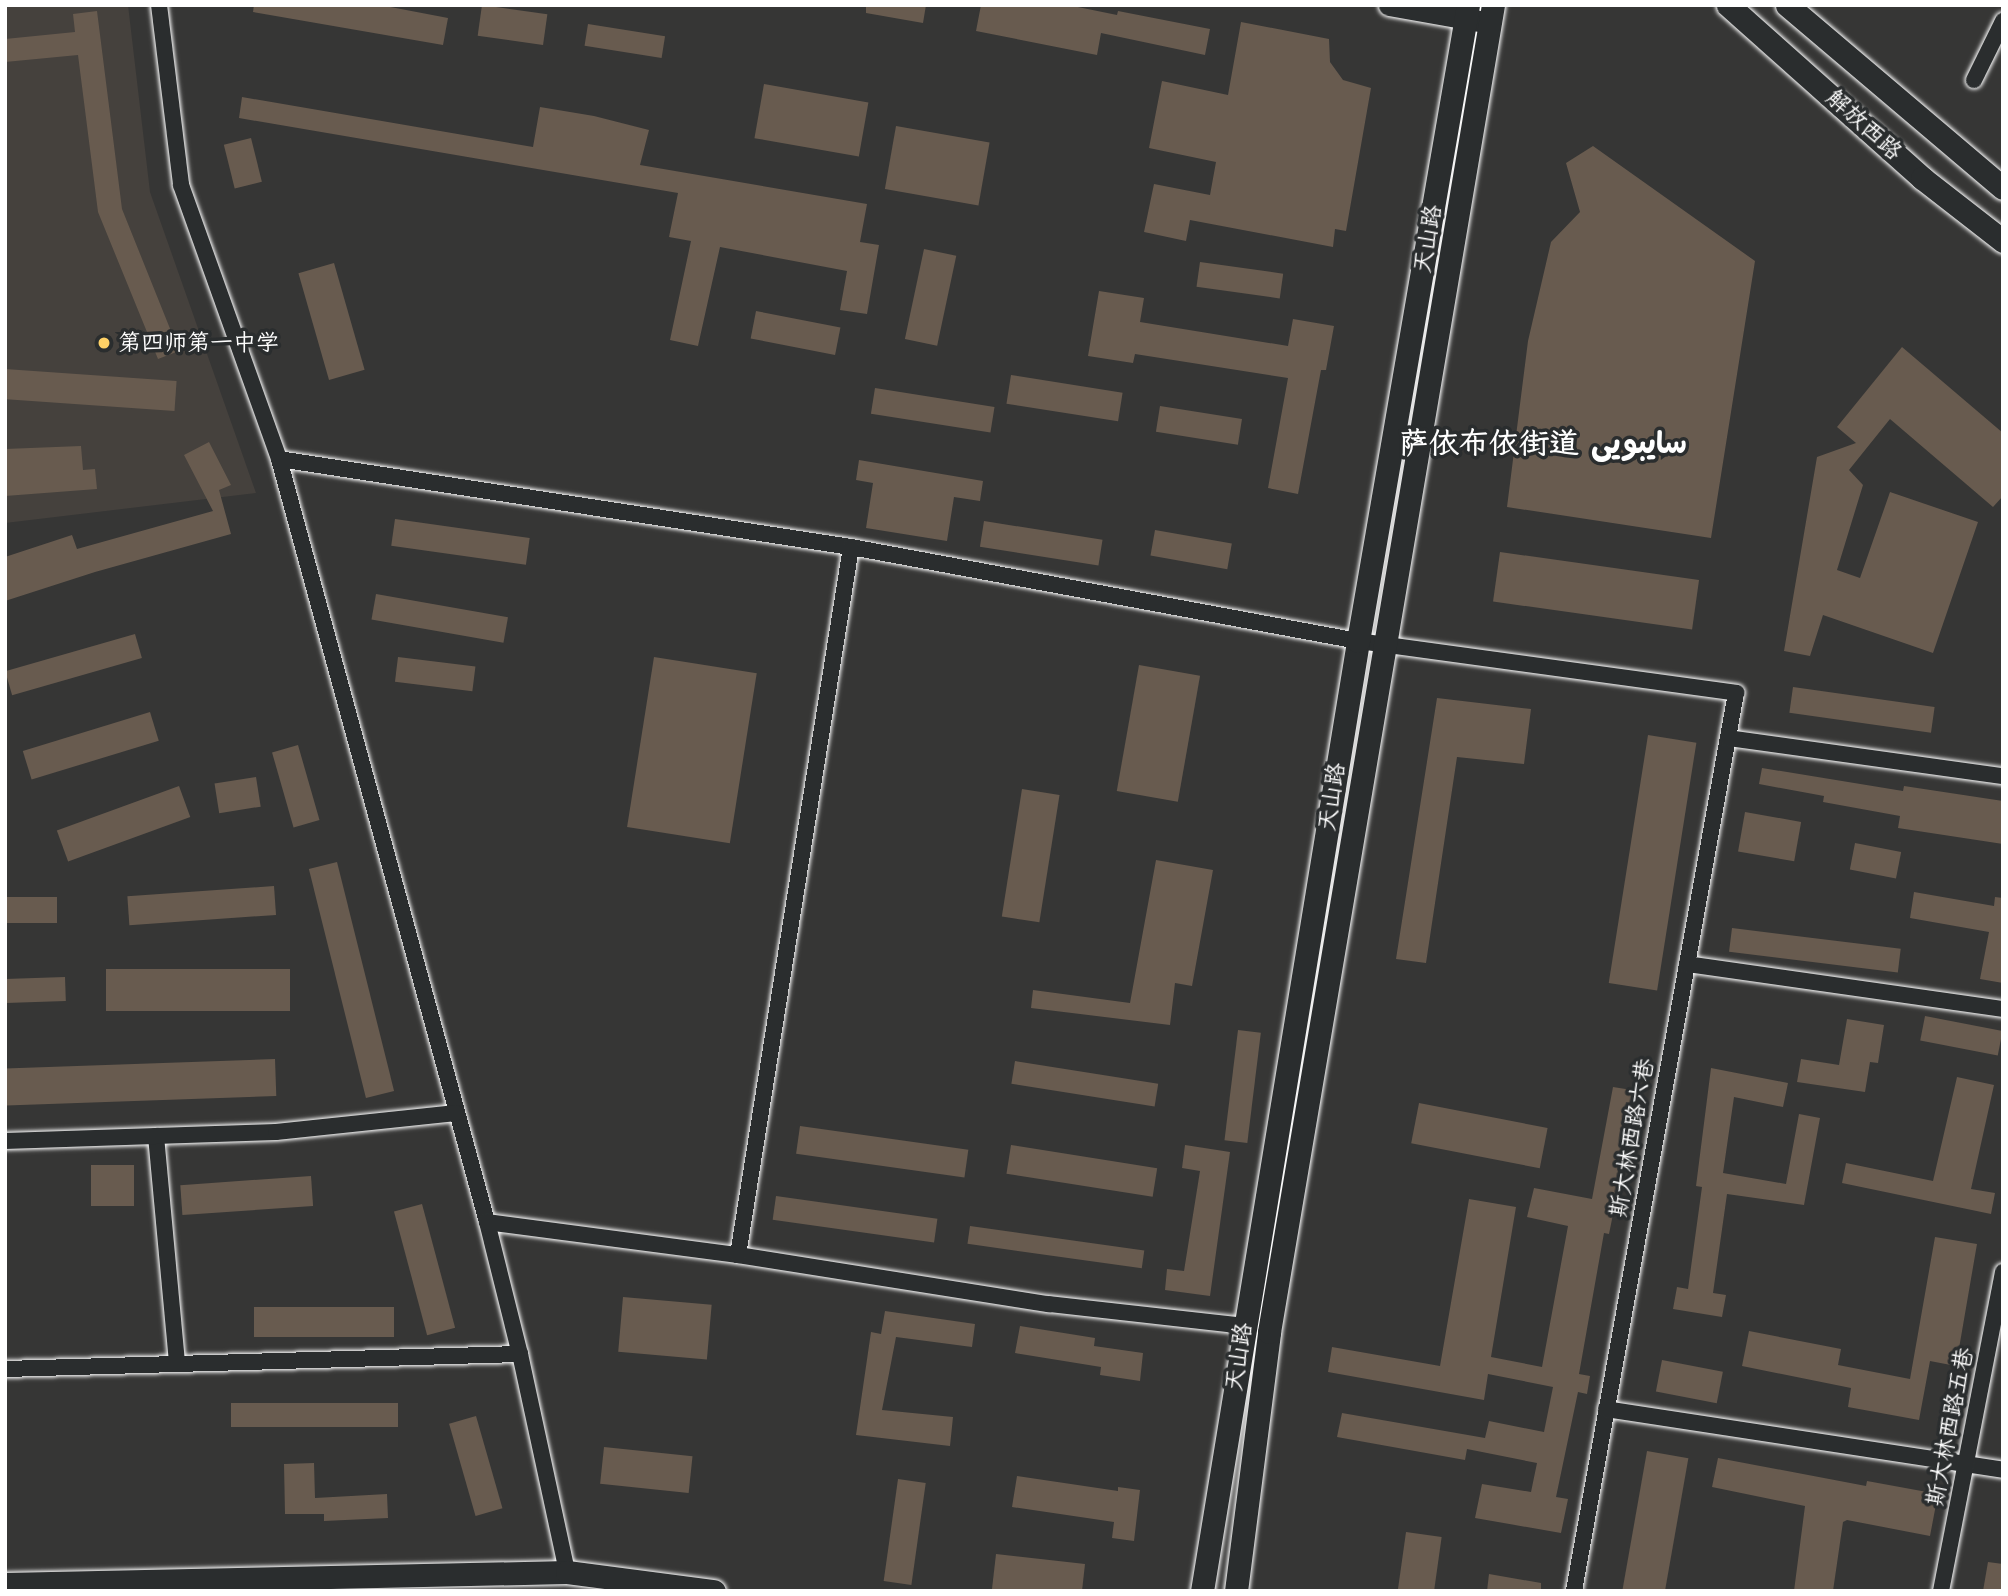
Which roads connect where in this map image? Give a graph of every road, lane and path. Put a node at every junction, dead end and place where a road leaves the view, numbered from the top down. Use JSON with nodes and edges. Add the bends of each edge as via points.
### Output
{"nodes":[{"id":1,"x":159,"y":5,"type":"edge"},
{"id":2,"x":1389,"y":5,"type":"edge"},
{"id":3,"x":1728,"y":5,"type":"edge"},
{"id":4,"x":1787,"y":5,"type":"edge"},
{"id":5,"x":1467,"y":12,"type":"edge"},
{"id":6,"x":1492,"y":14,"type":"edge"},
{"id":7,"x":2003,"y":21,"type":"edge"},
{"id":8,"x":1973,"y":80,"type":"dead end"},
{"id":9,"x":2003,"y":188,"type":"edge"},
{"id":10,"x":2003,"y":241,"type":"edge"},
{"id":11,"x":279,"y":459,"type":"junction"},
{"id":12,"x":851,"y":547,"type":"junction"},
{"id":13,"x":1358,"y":641,"type":"junction"},
{"id":14,"x":1385,"y":643,"type":"junction"},
{"id":15,"x":1728,"y":737,"type":"junction"},
{"id":16,"x":2003,"y":776,"type":"edge"},
{"id":17,"x":1687,"y":964,"type":"junction"},
{"id":18,"x":2003,"y":1009,"type":"edge"},
{"id":19,"x":456,"y":1113,"type":"junction"},
{"id":20,"x":156,"y":1136,"type":"junction"},
{"id":21,"x":5,"y":1141,"type":"edge"},
{"id":22,"x":487,"y":1222,"type":"junction"},
{"id":23,"x":738,"y":1255,"type":"junction"},
{"id":24,"x":2003,"y":1272,"type":"edge"},
{"id":25,"x":1244,"y":1326,"type":"junction"},
{"id":26,"x":520,"y":1354,"type":"junction"},
{"id":27,"x":177,"y":1363,"type":"junction"},
{"id":28,"x":5,"y":1369,"type":"edge"},
{"id":29,"x":1606,"y":1409,"type":"junction"},
{"id":30,"x":1966,"y":1464,"type":"junction"},
{"id":31,"x":2003,"y":1470,"type":"edge"},
{"id":32,"x":567,"y":1572,"type":"junction"},
{"id":33,"x":5,"y":1584,"type":"edge"},
{"id":34,"x":714,"y":1591,"type":"edge"},
{"id":35,"x":1202,"y":1591,"type":"edge"},
{"id":36,"x":1236,"y":1591,"type":"edge"},
{"id":37,"x":1574,"y":1591,"type":"edge"},
{"id":38,"x":1941,"y":1591,"type":"edge"}],
"edges":[{"from":1,"to":11,"type":"street","via":[[181,185]]},
{"from":2,"to":5,"type":"street"},
{"from":3,"to":10,"type":"main road","name":"解放西路","via":[[1923,178]]},
{"from":4,"to":9,"type":"main road","name":"解放西路"},
{"from":5,"to":6,"type":"street"},
{"from":5,"to":13,"type":"main road","name":"天山路"},
{"from":6,"to":14,"type":"main road","name":"天山路"},
{"from":7,"to":8,"type":"street"},
{"from":11,"to":12,"type":"street"},
{"from":11,"to":19,"type":"street"},
{"from":12,"to":13,"type":"street"},
{"from":12,"to":23,"type":"street"},
{"from":13,"to":14,"type":"street"},
{"from":13,"to":25,"type":"main road","name":"天山路"},
{"from":14,"to":15,"type":"street","name":"斯大林西路六巷","via":[[1736,693]]},
{"from":14,"to":36,"type":"main road","name":"天山路","via":[[1269,1332]]},
{"from":15,"to":16,"type":"street"},
{"from":15,"to":17,"type":"street","name":"斯大林西路六巷"},
{"from":17,"to":18,"type":"street"},
{"from":17,"to":29,"type":"street","name":"斯大林西路六巷"},
{"from":19,"to":20,"type":"street","via":[[276,1132]]},
{"from":19,"to":22,"type":"street"},
{"from":20,"to":21,"type":"street"},
{"from":20,"to":27,"type":"street"},
{"from":22,"to":23,"type":"street"},
{"from":22,"to":26,"type":"street"},
{"from":23,"to":25,"type":"street","via":[[1049,1304]]},
{"from":24,"to":30,"type":"street","name":"斯大林西路五巷"},
{"from":25,"to":35,"type":"main road","name":"天山路"},
{"from":26,"to":27,"type":"street"},
{"from":26,"to":32,"type":"street"},
{"from":27,"to":28,"type":"street"},
{"from":29,"to":30,"type":"street"},
{"from":29,"to":37,"type":"street","name":"斯大林西路六巷"},
{"from":30,"to":31,"type":"street"},
{"from":30,"to":38,"type":"street","name":"斯大林西路五巷"},
{"from":32,"to":33,"type":"main road"},
{"from":32,"to":34,"type":"main road"}]}
